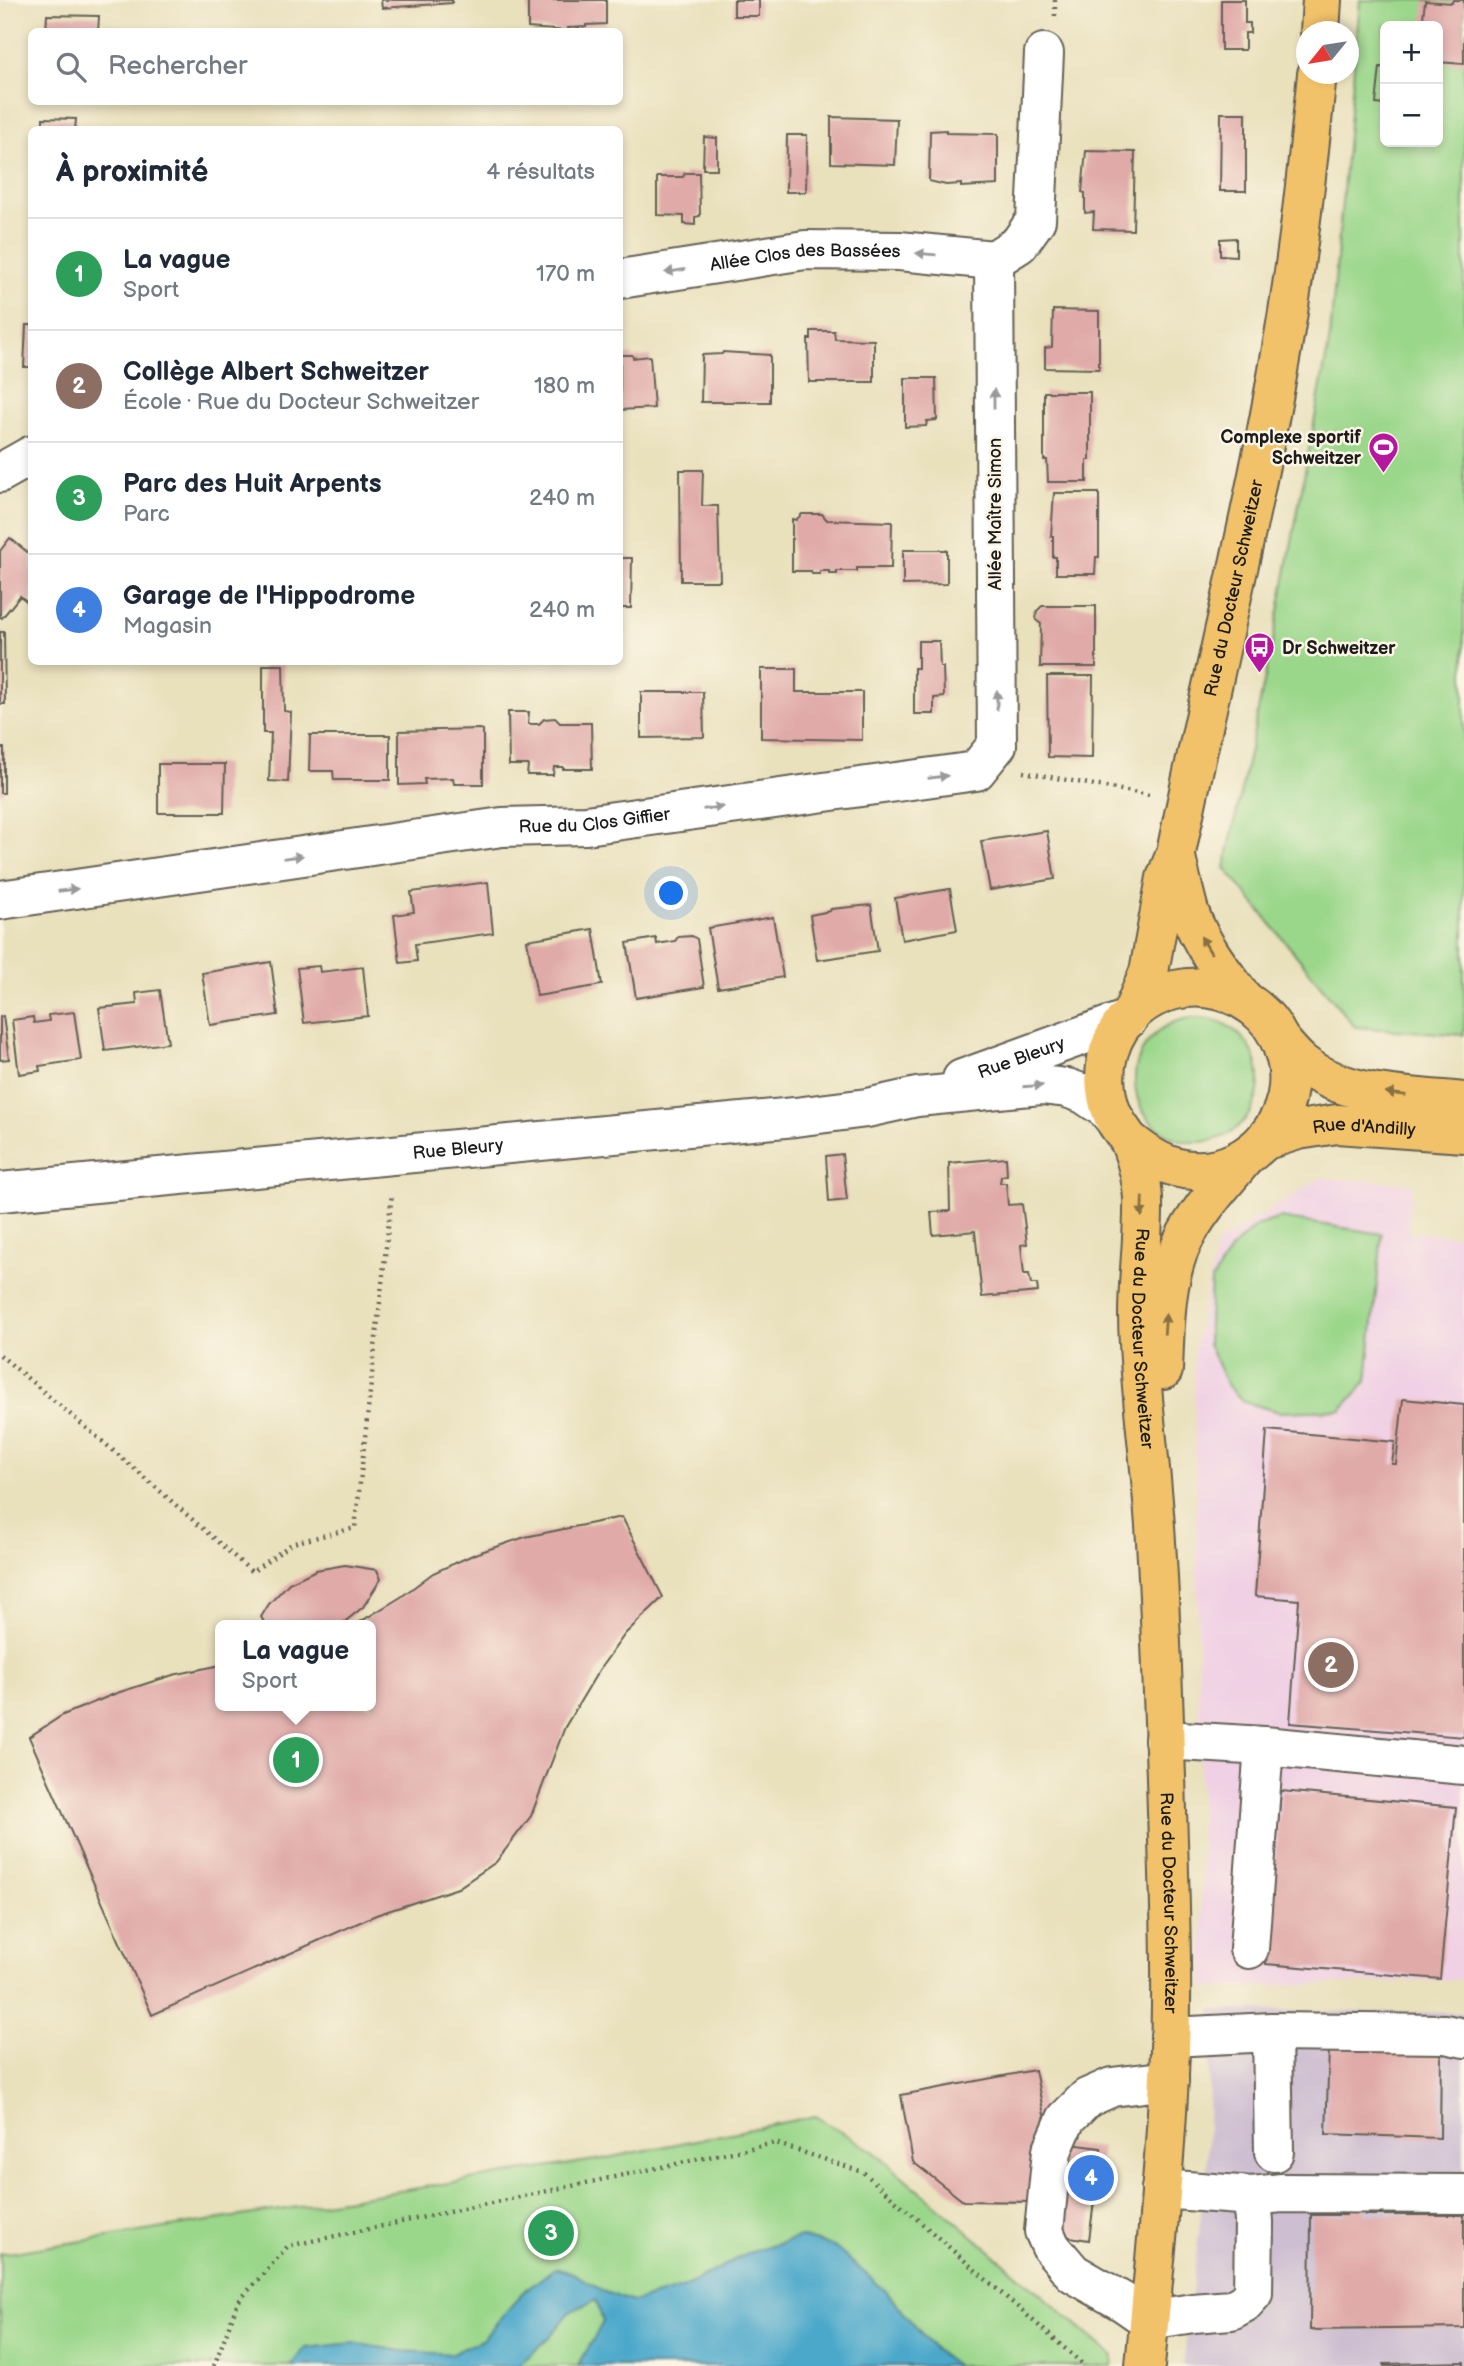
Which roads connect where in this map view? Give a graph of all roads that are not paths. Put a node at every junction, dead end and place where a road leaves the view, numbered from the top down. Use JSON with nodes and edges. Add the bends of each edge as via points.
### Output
{"nodes":[{"id":1,"x":1322,"y":0,"type":"edge"},
{"id":2,"x":1321,"y":21,"type":"edge"},
{"id":3,"x":1044,"y":52,"type":"dead end"},
{"id":4,"x":1316,"y":84,"type":"edge"},
{"id":5,"x":993,"y":260,"type":"junction"},
{"id":6,"x":623,"y":279,"type":"edge"},
{"id":7,"x":28,"y":457,"type":"edge"},
{"id":8,"x":0,"y":473,"type":"edge"},
{"id":9,"x":984,"y":764,"type":"joint"},
{"id":10,"x":1176,"y":853,"type":"junction"},
{"id":11,"x":0,"y":900,"type":"edge"},
{"id":12,"x":1245,"y":1001,"type":"junction"},
{"id":13,"x":1130,"y":1016,"type":"junction"},
{"id":14,"x":1281,"y":1041,"type":"junction"},
{"id":15,"x":917,"y":1097,"type":"junction"},
{"id":16,"x":1464,"y":1102,"type":"edge"},
{"id":17,"x":1122,"y":1131,"type":"junction"},
{"id":18,"x":1464,"y":1133,"type":"edge"},
{"id":19,"x":1256,"y":1148,"type":"junction"},
{"id":20,"x":0,"y":1192,"type":"edge"},
{"id":21,"x":1156,"y":1539,"type":"junction"},
{"id":22,"x":1164,"y":1740,"type":"junction"},
{"id":23,"x":1264,"y":1746,"type":"junction"},
{"id":24,"x":1464,"y":1765,"type":"edge"},
{"id":25,"x":1249,"y":1949,"type":"dead end"},
{"id":26,"x":1272,"y":2032,"type":"junction"},
{"id":27,"x":1170,"y":2037,"type":"junction"},
{"id":28,"x":1464,"y":2038,"type":"edge"},
{"id":29,"x":1168,"y":2080,"type":"junction"},
{"id":30,"x":1274,"y":2152,"type":"dead end"},
{"id":31,"x":1161,"y":2189,"type":"junction"},
{"id":32,"x":1464,"y":2194,"type":"edge"},
{"id":33,"x":1252,"y":2196,"type":"junction"},
{"id":34,"x":1147,"y":2347,"type":"edge"}],
"edges":[{"from":1,"to":2,"type":"main road"},
{"from":3,"to":5,"type":"street","via":[[1036,220],[1018,244]]},
{"from":4,"to":10,"type":"main road","name":"Rue du Docteur Schweitzer","via":[[1284,335],[1258,478]]},
{"from":5,"to":6,"type":"street","name":"Allée Clos des Bassées","one_way":true,"via":[[899,251],[805,250]]},
{"from":9,"to":5,"type":"street","name":"Allée Maître Simon","one_way":true,"via":[[997,745]]},
{"from":7,"to":8,"type":"street"},
{"from":11,"to":9,"type":"street","name":"Rue du Clos Giffier","one_way":true,"via":[[502,827],[586,825],[787,798],[976,771]]},
{"from":12,"to":10,"type":"main road","name":"Rue du Docteur Schweitzer","one_way":true,"via":[[1196,929]]},
{"from":10,"to":13,"type":"main road","name":"Rue du Docteur Schweitzer","via":[[1166,878],[1149,972]]},
{"from":12,"to":13,"type":"main road","name":"Rue du Docteur Schweitzer","via":[[1207,987],[1187,987],[1149,1001]]},
{"from":12,"to":14,"type":"main road","name":"Rue du Docteur Schweitzer","via":[[1266,1018]]},
{"from":13,"to":15,"type":"street","name":"Rue Bleury"},
{"from":13,"to":17,"type":"main road","name":"Rue du Docteur Schweitzer","via":[[1118,1031],[1105,1076],[1108,1100]]},
{"from":16,"to":14,"type":"main road","name":"Rue d'Andilly","one_way":true,"via":[[1347,1086],[1302,1064]]},
{"from":14,"to":19,"type":"main road","name":"Rue du Docteur Schweitzer","via":[[1287,1061],[1287,1093],[1278,1123]]},
{"from":15,"to":17,"type":"street","name":"Rue Bleury","one_way":true,"via":[[1057,1086],[1094,1099]]},
{"from":15,"to":20,"type":"street","name":"Rue Bleury","via":[[794,1117]]},
{"from":17,"to":19,"type":"main road","via":[[1146,1155],[1196,1171],[1222,1167]]},
{"from":17,"to":21,"type":"main road","name":"Rue du Docteur Schweitzer","one_way":true,"via":[[1143,1195],[1138,1315]]},
{"from":18,"to":19,"type":"main road","name":"Rue d'Andilly","via":[[1336,1124],[1298,1130]]},
{"from":21,"to":19,"type":"main road","name":"Rue du Docteur Schweitzer","one_way":true,"via":[[1169,1288],[1182,1242],[1214,1194]]},
{"from":21,"to":22,"type":"main road","name":"Rue du Docteur Schweitzer"},
{"from":22,"to":23,"type":"street"},
{"from":22,"to":27,"type":"main road","name":"Rue du Docteur Schweitzer"},
{"from":23,"to":24,"type":"street"},
{"from":23,"to":25,"type":"street"},
{"from":26,"to":27,"type":"street"},
{"from":26,"to":28,"type":"street"},
{"from":26,"to":30,"type":"street"},
{"from":27,"to":29,"type":"main road","name":"Rue du Docteur Schweitzer"},
{"from":29,"to":31,"type":"main road","name":"Rue du Docteur Schweitzer"},
{"from":29,"to":34,"type":"street","via":[[1112,2087],[1087,2098],[1066,2119],[1052,2151],[1044,2231],[1051,2248],[1073,2273],[1123,2302]]},
{"from":31,"to":33,"type":"street"},
{"from":31,"to":34,"type":"main road","name":"Rue du Docteur Schweitzer"},
{"from":32,"to":33,"type":"street"},
{"from":33,"to":34,"type":"street","via":[[1253,2293],[1231,2310],[1193,2312]]}]}
